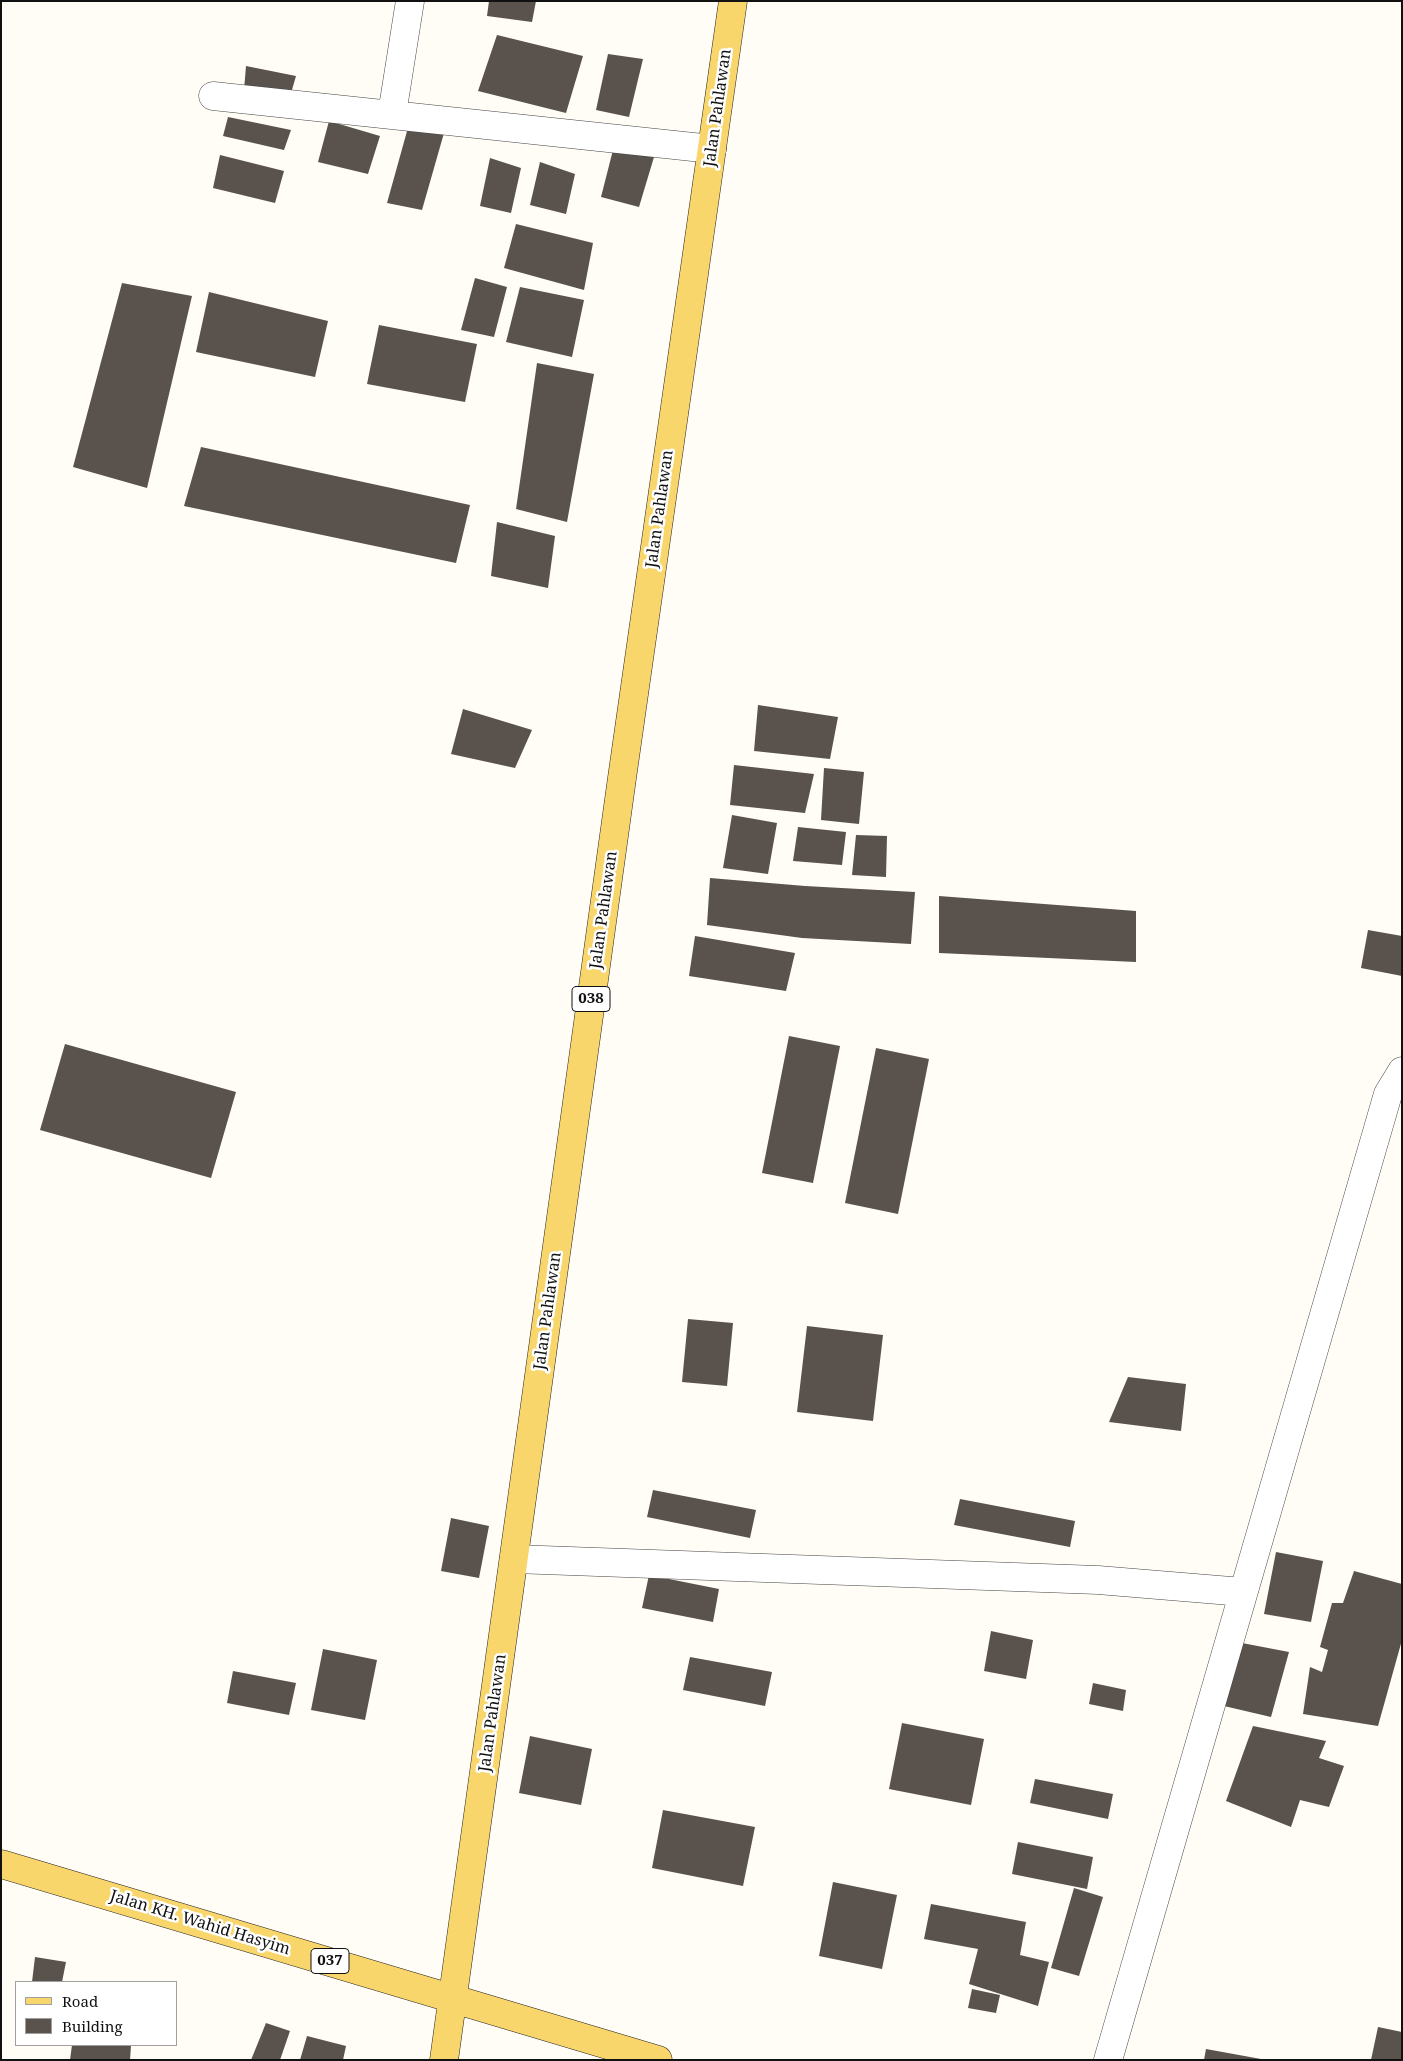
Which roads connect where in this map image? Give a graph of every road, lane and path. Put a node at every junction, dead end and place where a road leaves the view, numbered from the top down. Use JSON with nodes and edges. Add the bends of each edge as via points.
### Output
{"nodes":[{"id":1,"x":410,"y":1,"type":"edge"},
{"id":2,"x":733,"y":1,"type":"edge"},
{"id":3,"x":213,"y":96,"type":"dead end"},
{"id":4,"x":392,"y":114,"type":"junction"},
{"id":5,"x":712,"y":149,"type":"junction"},
{"id":6,"x":1402,"y":1071,"type":"edge"},
{"id":7,"x":514,"y":1559,"type":"junction"},
{"id":8,"x":1243,"y":1592,"type":"junction"},
{"id":9,"x":1,"y":1864,"type":"edge"},
{"id":10,"x":454,"y":1998,"type":"junction"},
{"id":11,"x":444,"y":2060,"type":"edge"},
{"id":12,"x":658,"y":2060,"type":"edge"},
{"id":13,"x":1108,"y":2060,"type":"edge"}],
"edges":[{"from":1,"to":4,"type":"street"},
{"from":2,"to":5,"type":"main road","name":"Jalan Pahlawan","number":"038"},
{"from":3,"to":4,"type":"street"},
{"from":4,"to":5,"type":"street"},
{"from":5,"to":7,"type":"main road","name":"Jalan Pahlawan","number":"038"},
{"from":6,"to":8,"type":"street","via":[[1388,1094]]},
{"from":7,"to":8,"type":"street","via":[[1098,1580]]},
{"from":7,"to":10,"type":"main road","name":"Jalan Pahlawan","number":"038"},
{"from":8,"to":13,"type":"street"},
{"from":9,"to":10,"type":"main road","name":"Jalan KH. Wahid Hasyim","number":"037"},
{"from":10,"to":11,"type":"main road","name":"Jalan Pahlawan"},
{"from":10,"to":12,"type":"main road","name":"Jalan KH. Wahid Hasyim","number":"037"}]}
